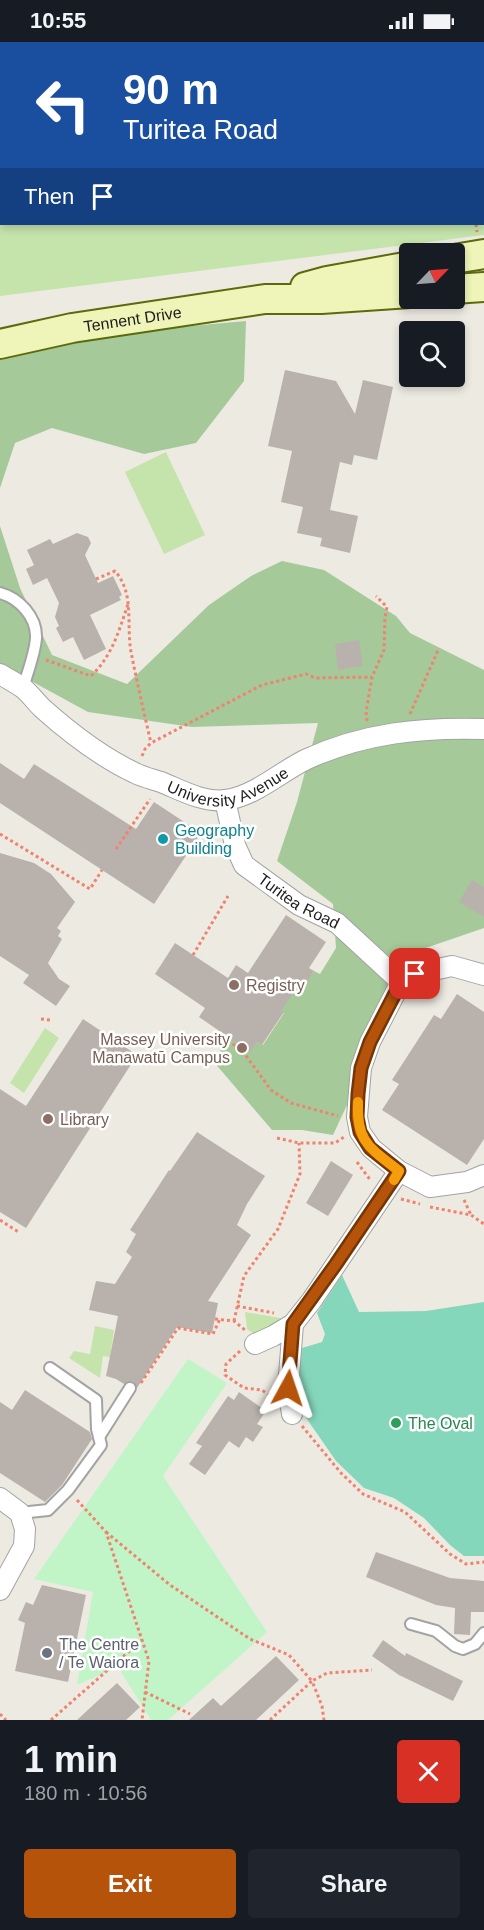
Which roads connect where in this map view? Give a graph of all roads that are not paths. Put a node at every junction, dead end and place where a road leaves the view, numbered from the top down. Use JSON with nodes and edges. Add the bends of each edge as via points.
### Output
{"nodes":[{"id":1,"x":484,"y":254,"type":"edge"},
{"id":2,"x":465,"y":257,"type":"edge"},
{"id":3,"x":399,"y":268,"type":"edge"},
{"id":4,"x":484,"y":287,"type":"edge"},
{"id":5,"x":465,"y":288,"type":"edge"},
{"id":6,"x":399,"y":294,"type":"edge"},
{"id":7,"x":265,"y":299,"type":"junction"},
{"id":8,"x":0,"y":344,"type":"edge"},
{"id":9,"x":0,"y":592,"type":"edge"},
{"id":10,"x":0,"y":674,"type":"edge"},
{"id":11,"x":23,"y":689,"type":"junction"},
{"id":12,"x":484,"y":729,"type":"edge"},
{"id":13,"x":225,"y":800,"type":"junction"},
{"id":14,"x":484,"y":975,"type":"edge"},
{"id":15,"x":401,"y":982,"type":"junction"},
{"id":16,"x":399,"y":1171,"type":"junction"},
{"id":17,"x":484,"y":1175,"type":"edge"},
{"id":18,"x":295,"y":1321,"type":"junction"},
{"id":19,"x":255,"y":1344,"type":"road end"},
{"id":20,"x":50,"y":1368,"type":"dead end"},
{"id":21,"x":134,"y":1388,"type":"road end"},
{"id":22,"x":292,"y":1414,"type":"road end"},
{"id":23,"x":99,"y":1437,"type":"junction"},
{"id":24,"x":0,"y":1498,"type":"edge"},
{"id":25,"x":20,"y":1513,"type":"junction"},
{"id":26,"x":0,"y":1590,"type":"edge"},
{"id":27,"x":411,"y":1624,"type":"dead end"},
{"id":28,"x":484,"y":1633,"type":"edge"}],
"edges":[{"from":1,"to":2,"type":"main road"},
{"from":3,"to":7,"type":"main road","name":"Tennent Drive","via":[[327,281]]},
{"from":4,"to":5,"type":"main road"},
{"from":6,"to":7,"type":"main road","name":"Tennent Drive"},
{"from":7,"to":8,"type":"main road","name":"Tennent Drive","via":[[72,328]]},
{"from":9,"to":11,"type":"lane","via":[[16,599],[31,617],[36,636]]},
{"from":10,"to":11,"type":"street","name":"University Avenue"},
{"from":11,"to":13,"type":"street","name":"University Avenue","via":[[86,744],[135,773],[189,795]]},
{"from":12,"to":13,"type":"street","name":"University Avenue","via":[[428,729],[371,737],[304,760],[257,788]]},
{"from":13,"to":15,"type":"street","name":"Turitea Road","via":[[235,845],[244,865],[299,905],[337,923]]},
{"from":14,"to":15,"type":"street","via":[[452,966],[415,974]]},
{"from":15,"to":16,"type":"street","via":[[361,1068],[358,1124],[370,1148]]},
{"from":16,"to":17,"type":"street","via":[[430,1187],[467,1182]]},
{"from":16,"to":18,"type":"street"},
{"from":18,"to":19,"type":"street"},
{"from":18,"to":22,"type":"street","via":[[288,1388]]},
{"from":20,"to":23,"type":"lane","via":[[96,1400]]},
{"from":21,"to":23,"type":"lane"},
{"from":23,"to":25,"type":"lane","via":[[101,1445],[48,1510]]},
{"from":24,"to":25,"type":"street"},
{"from":25,"to":26,"type":"street","via":[[26,1529],[24,1546]]},
{"from":27,"to":28,"type":"lane","via":[[436,1631],[464,1649]]}]}
